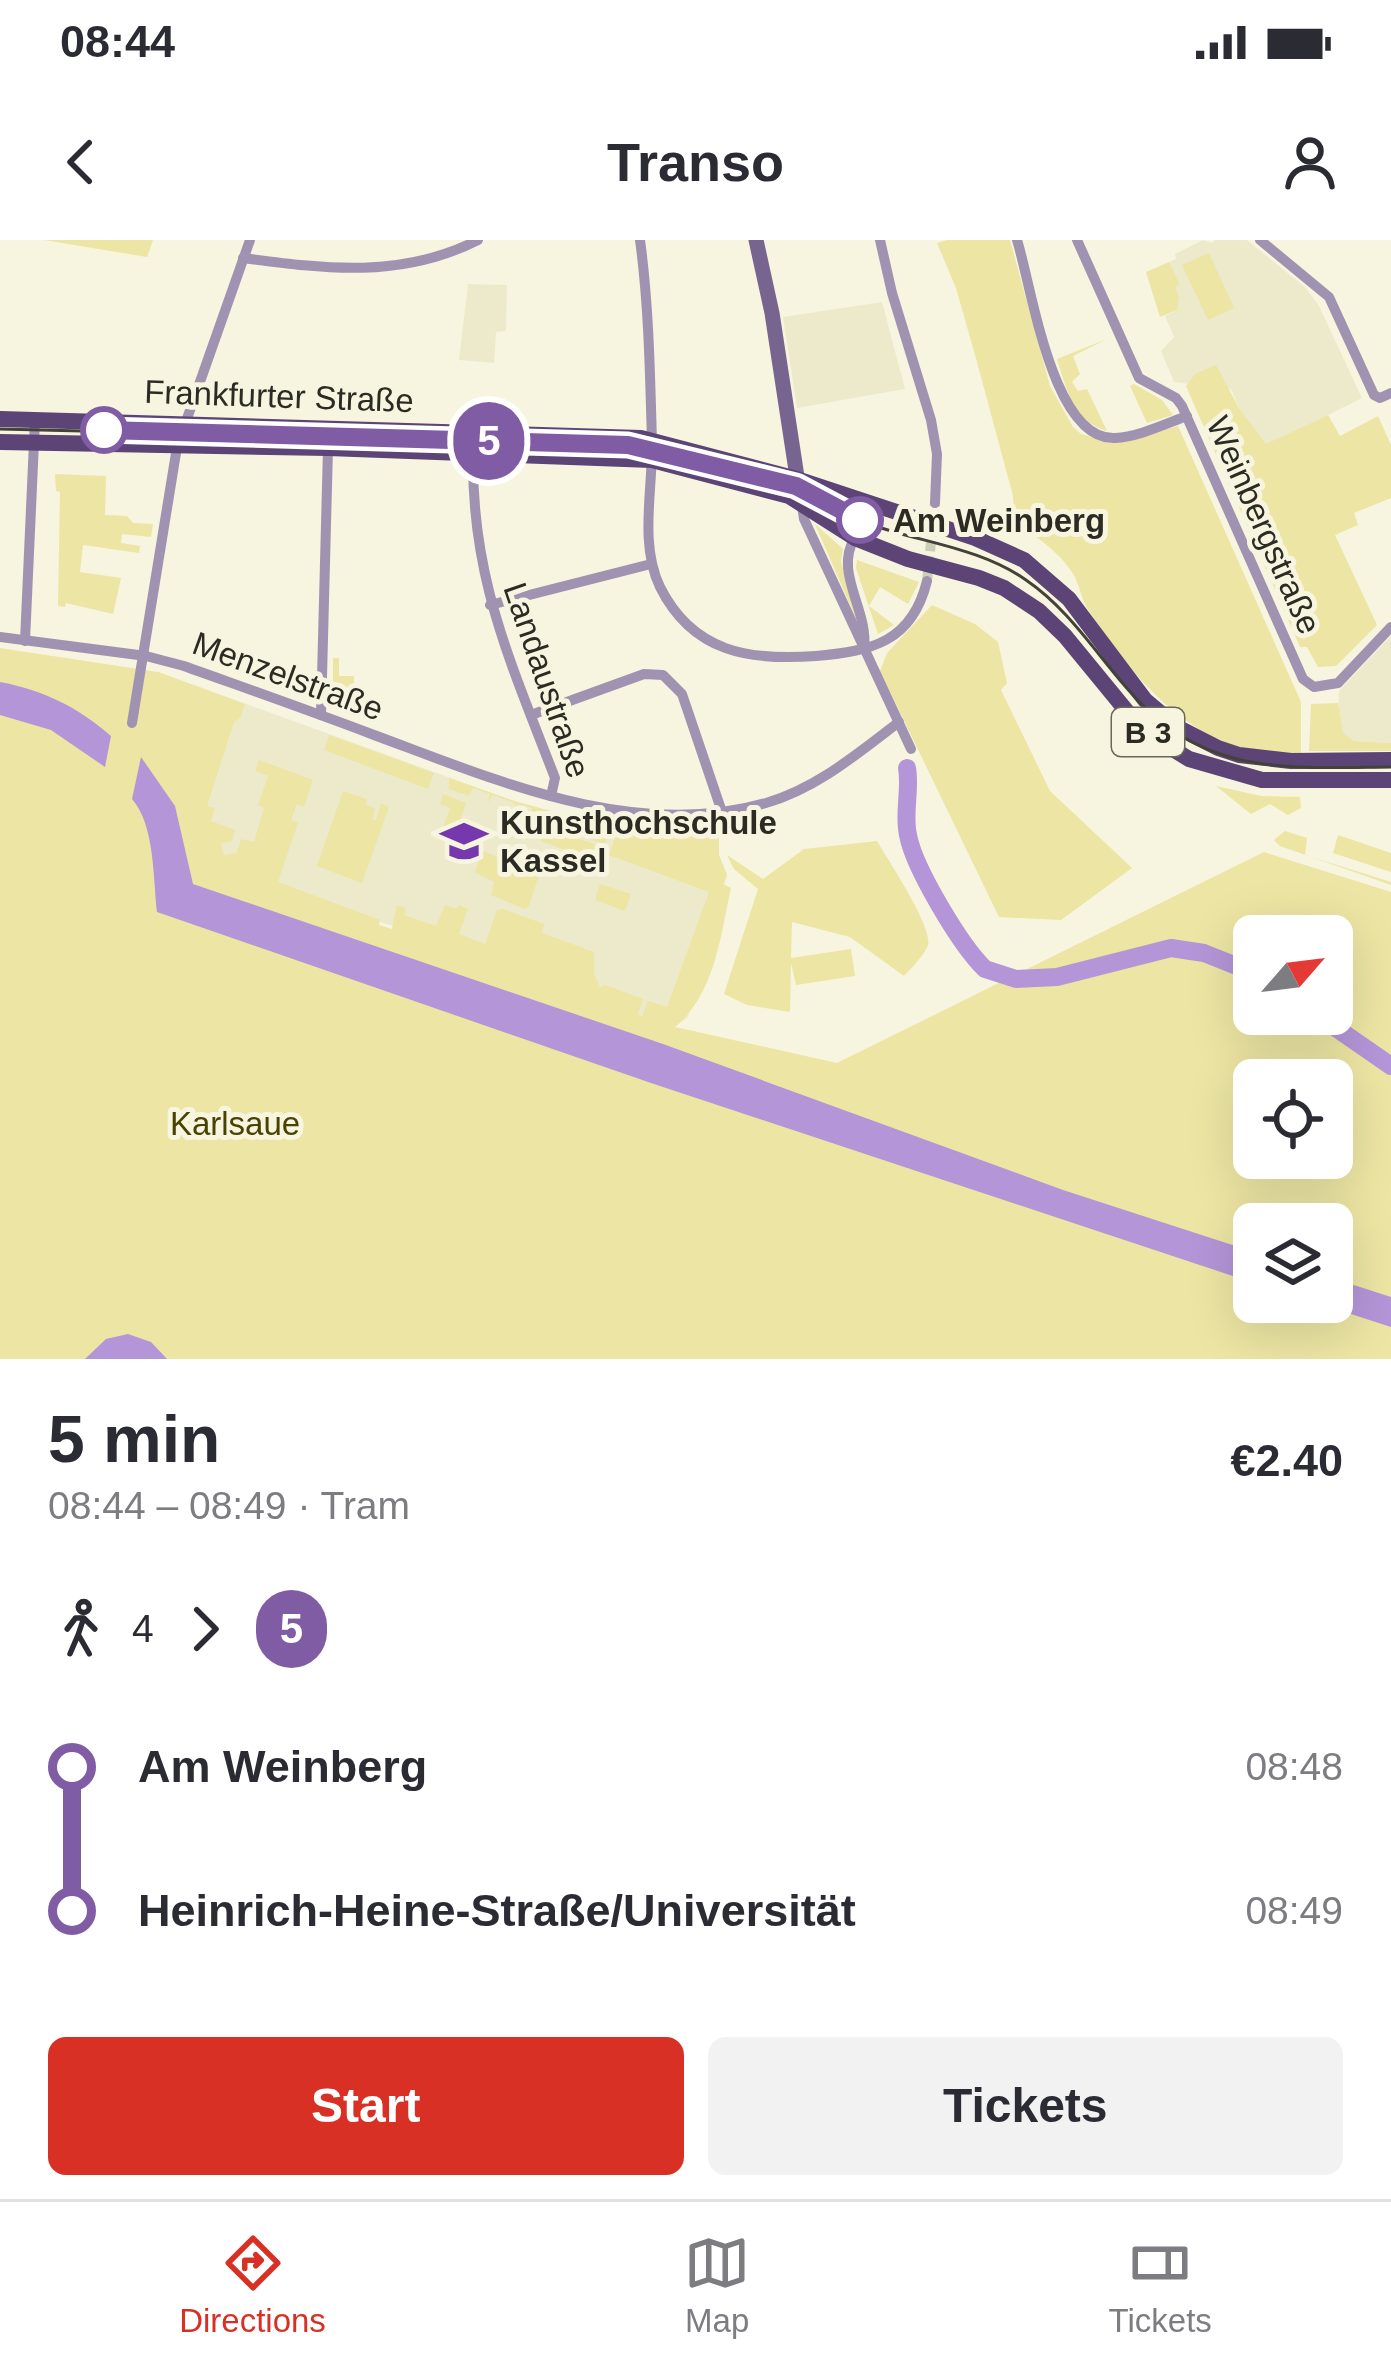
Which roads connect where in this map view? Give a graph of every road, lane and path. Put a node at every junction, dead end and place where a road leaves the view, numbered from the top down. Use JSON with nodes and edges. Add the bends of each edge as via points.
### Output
{"nodes":[{"id":1,"x":250,"y":240,"type":"edge"},
{"id":2,"x":478,"y":240,"type":"edge"},
{"id":3,"x":640,"y":240,"type":"edge"},
{"id":4,"x":755,"y":240,"type":"edge"},
{"id":5,"x":880,"y":240,"type":"edge"},
{"id":6,"x":1017,"y":240,"type":"edge"},
{"id":7,"x":1077,"y":240,"type":"edge"},
{"id":8,"x":1260,"y":240,"type":"edge"},
{"id":9,"x":243,"y":258,"type":"junction"},
{"id":10,"x":1391,"y":393,"type":"edge"},
{"id":11,"x":1187,"y":416,"type":"junction"},
{"id":12,"x":0,"y":419,"type":"edge"},
{"id":13,"x":35,"y":420,"type":"junction"},
{"id":14,"x":184,"y":425,"type":"junction"},
{"id":15,"x":474,"y":431,"type":"junction"},
{"id":16,"x":790,"y":438,"type":"junction"},
{"id":17,"x":0,"y":442,"type":"edge"},
{"id":18,"x":32,"y":442,"type":"junction"},
{"id":19,"x":177,"y":447,"type":"junction"},
{"id":20,"x":328,"y":448,"type":"junction"},
{"id":21,"x":652,"y":451,"type":"junction"},
{"id":22,"x":472,"y":454,"type":"junction"},
{"id":23,"x":763,"y":470,"type":"junction"},
{"id":24,"x":797,"y":479,"type":"junction"},
{"id":25,"x":801,"y":503,"type":"junction"},
{"id":26,"x":935,"y":503,"type":"tunnel mouth"},
{"id":27,"x":855,"y":538,"type":"junction"},
{"id":28,"x":651,"y":564,"type":"junction"},
{"id":29,"x":927,"y":581,"type":"tunnel mouth"},
{"id":30,"x":490,"y":605,"type":"junction"},
{"id":31,"x":1391,"y":627,"type":"edge"},
{"id":32,"x":0,"y":638,"type":"edge"},
{"id":33,"x":25,"y":641,"type":"junction"},
{"id":34,"x":863,"y":651,"type":"junction"},
{"id":35,"x":146,"y":656,"type":"junction"},
{"id":36,"x":321,"y":715,"type":"junction"},
{"id":37,"x":531,"y":715,"type":"junction"},
{"id":38,"x":898,"y":722,"type":"junction"},
{"id":39,"x":132,"y":723,"type":"dead end"},
{"id":40,"x":911,"y":749,"type":"dead end"},
{"id":41,"x":1391,"y":760,"type":"edge"},
{"id":42,"x":1391,"y":780,"type":"edge"},
{"id":43,"x":551,"y":796,"type":"junction"},
{"id":44,"x":722,"y":812,"type":"junction"}],
"edges":[{"from":1,"to":9,"type":"street"},
{"from":2,"to":9,"type":"street","via":[[406,267],[320,269]]},
{"from":3,"to":21,"type":"street"},
{"from":4,"to":16,"type":"main road"},
{"from":5,"to":26,"type":"street","via":[[931,420]]},
{"from":6,"to":11,"type":"street","via":[[1061,394],[1086,430],[1117,438]]},
{"from":7,"to":11,"type":"street","name":"Weinbergstraße","via":[[1139,379],[1176,398]]},
{"from":8,"to":10,"type":"street","via":[[1325,292],[1374,395]]},
{"from":9,"to":14,"type":"street"},
{"from":11,"to":31,"type":"street","name":"Weinbergstraße","via":[[1303,679],[1314,687],[1338,683]]},
{"from":12,"to":13,"type":"main road","name":"Frankfurter Straße","number":"B 3"},
{"from":13,"to":14,"type":"main road","name":"Frankfurter Straße","number":"B 3"},
{"from":13,"to":18,"type":"street"},
{"from":14,"to":15,"type":"main road","name":"Frankfurter Straße","number":"B 3"},
{"from":14,"to":19,"type":"street"},
{"from":15,"to":21,"type":"main road","name":"Frankfurter Straße","number":"B 3","via":[[591,434]]},
{"from":15,"to":22,"type":"street","name":"Landaustraße"},
{"from":16,"to":23,"type":"main road","via":[[781,458]]},
{"from":16,"to":24,"type":"main road"},
{"from":17,"to":18,"type":"main road","name":"Frankfurter Straße","number":"B 3"},
{"from":18,"to":19,"type":"main road","name":"Frankfurter Straße","number":"B 3"},
{"from":18,"to":33,"type":"street"},
{"from":19,"to":20,"type":"main road","name":"Frankfurter Straße","number":"B 3"},
{"from":19,"to":35,"type":"street"},
{"from":20,"to":22,"type":"main road","name":"Frankfurter Straße","number":"B 3"},
{"from":20,"to":36,"type":"street"},
{"from":21,"to":22,"type":"main road","name":"Frankfurter Straße","number":"B 3"},
{"from":21,"to":23,"type":"main road","name":"Frankfurter Straße","number":"B 3"},
{"from":21,"to":25,"type":"main road","name":"Frankfurter Straße","number":"B 3"},
{"from":21,"to":28,"type":"street"},
{"from":22,"to":30,"type":"street","name":"Landaustraße","via":[[474,525]]},
{"from":23,"to":24,"type":"main road","name":"Frankfurter Straße","number":"B 3"},
{"from":24,"to":25,"type":"main road"},
{"from":24,"to":41,"type":"main road","name":"Frankfurter Straße","number":"B 3","via":[[1024,560],[1069,599],[1145,700],[1197,739],[1259,759]]},
{"from":25,"to":27,"type":"main road","name":"Frankfurter Straße","number":"B 3"},
{"from":25,"to":34,"type":"street"},
{"from":27,"to":34,"type":"street","via":[[847,567],[866,631]]},
{"from":27,"to":42,"type":"main road","name":"Frankfurter Straße","number":"B 3","via":[[980,578],[1039,611],[1129,714],[1189,759],[1262,780]]},
{"from":28,"to":30,"type":"street"},
{"from":28,"to":34,"type":"street","via":[[689,626],[729,651],[785,658]]},
{"from":29,"to":34,"type":"street","via":[[900,631]]},
{"from":30,"to":37,"type":"street","name":"Landaustraße"},
{"from":32,"to":33,"type":"street","name":"Menzelstraße"},
{"from":33,"to":35,"type":"street","name":"Menzelstraße"},
{"from":34,"to":38,"type":"street"},
{"from":35,"to":36,"type":"street","name":"Menzelstraße"},
{"from":35,"to":39,"type":"street"},
{"from":36,"to":43,"type":"street","name":"Menzelstraße"},
{"from":37,"to":43,"type":"street","name":"Landaustraße","via":[[555,778]]},
{"from":37,"to":44,"type":"street","via":[[644,674],[663,675],[682,694]]},
{"from":38,"to":40,"type":"street"},
{"from":38,"to":44,"type":"street","name":"Landaustraße","via":[[806,788]]},
{"from":43,"to":44,"type":"street","name":"Landaustraße","via":[[610,810]]}]}
